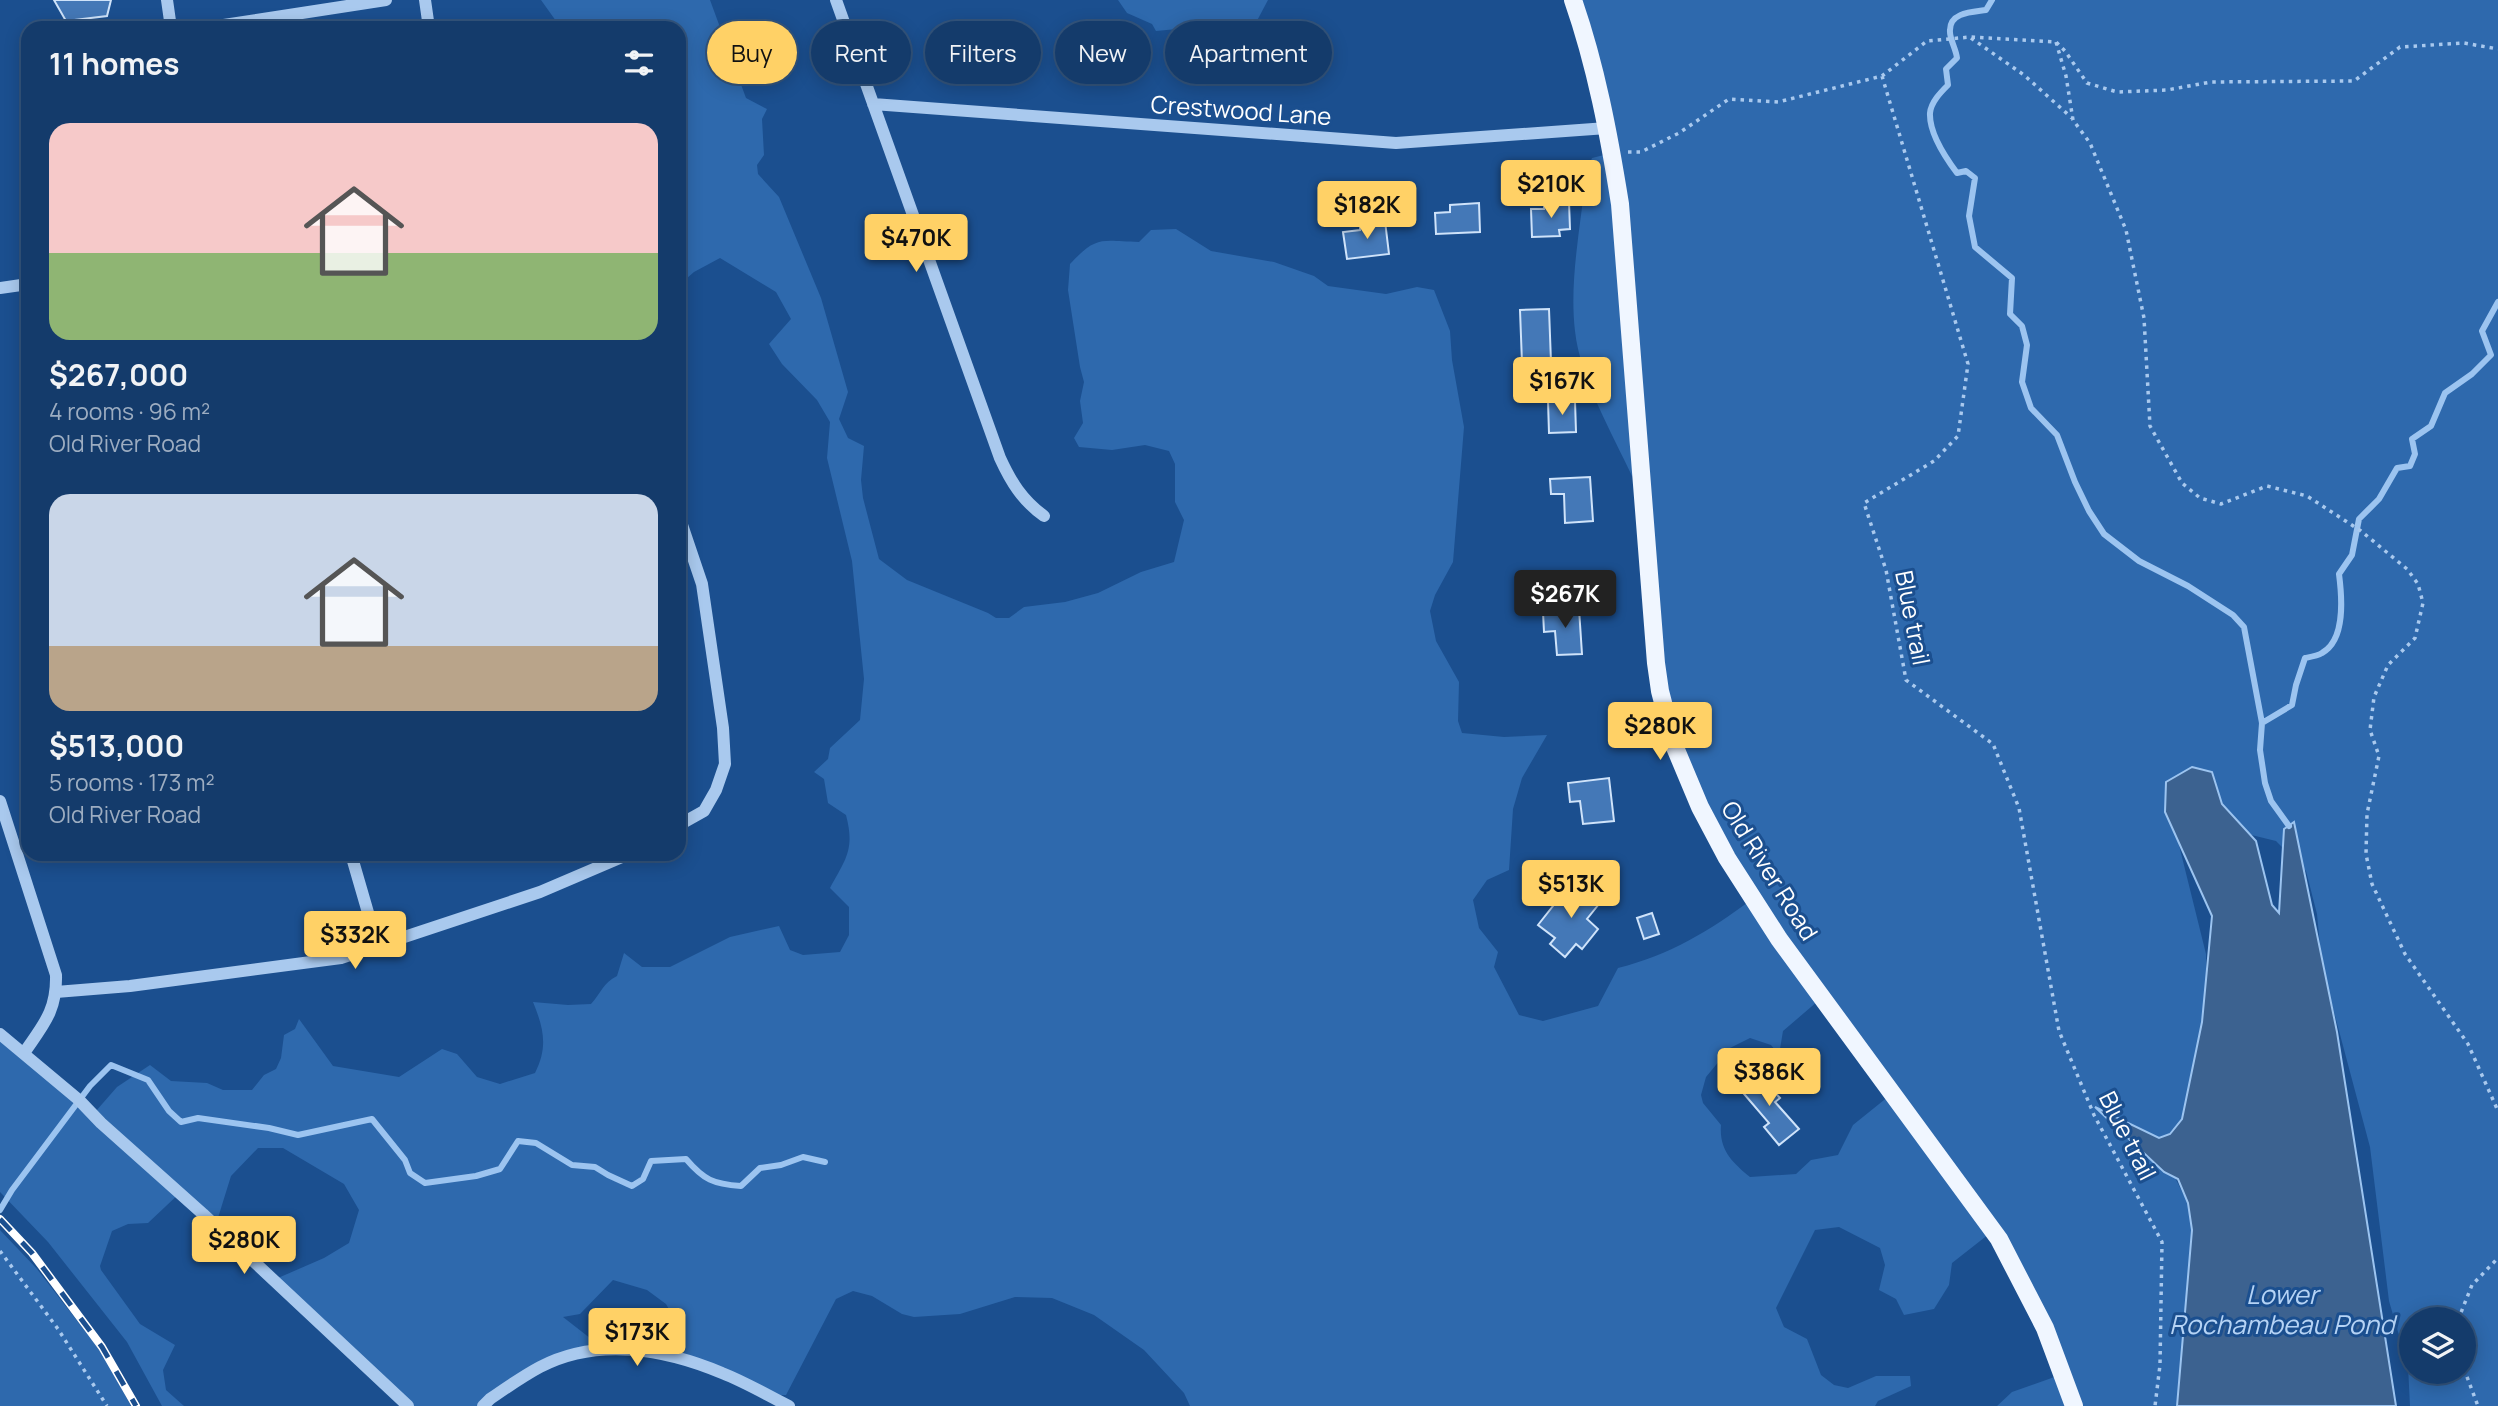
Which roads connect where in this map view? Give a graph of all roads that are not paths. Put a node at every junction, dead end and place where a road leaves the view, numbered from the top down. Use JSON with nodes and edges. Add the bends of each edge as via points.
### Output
{"nodes":[{"id":1,"x":167,"y":0,"type":"edge"},
{"id":2,"x":386,"y":0,"type":"edge"},
{"id":3,"x":425,"y":0,"type":"edge"},
{"id":4,"x":836,"y":0,"type":"edge"},
{"id":5,"x":1573,"y":0,"type":"edge"},
{"id":6,"x":170,"y":21,"type":"edge"},
{"id":7,"x":250,"y":21,"type":"edge"},
{"id":8,"x":428,"y":21,"type":"edge"},
{"id":9,"x":873,"y":104,"type":"junction"},
{"id":10,"x":1607,"y":128,"type":"junction"},
{"id":11,"x":21,"y":285,"type":"edge"},
{"id":12,"x":0,"y":288,"type":"edge"},
{"id":13,"x":1044,"y":516,"type":"dead end"},
{"id":14,"x":686,"y":537,"type":"edge"},
{"id":15,"x":0,"y":801,"type":"edge"},
{"id":16,"x":686,"y":821,"type":"edge"},
{"id":17,"x":353,"y":861,"type":"edge"},
{"id":18,"x":613,"y":861,"type":"edge"},
{"id":19,"x":378,"y":947,"type":"junction"},
{"id":20,"x":56,"y":992,"type":"junction"},
{"id":21,"x":0,"y":1034,"type":"edge"},
{"id":22,"x":24,"y":1053,"type":"junction"},
{"id":23,"x":408,"y":1406,"type":"edge"},
{"id":24,"x":483,"y":1406,"type":"edge"},
{"id":25,"x":789,"y":1406,"type":"edge"},
{"id":26,"x":2074,"y":1406,"type":"edge"}],
"edges":[{"from":1,"to":6,"type":"street"},
{"from":2,"to":7,"type":"street"},
{"from":3,"to":8,"type":"street"},
{"from":4,"to":9,"type":"street"},
{"from":5,"to":10,"type":"main road","name":"Old River Road","via":[[1588,42]]},
{"from":9,"to":10,"type":"street","name":"Crestwood Lane","via":[[1396,143]]},
{"from":9,"to":13,"type":"street","via":[[1000,458],[1017,491]]},
{"from":10,"to":26,"type":"main road","name":"Old River Road","via":[[1621,217],[1656,663],[1674,745],[1727,858],[1773,929],[1999,1239],[2045,1328]]},
{"from":11,"to":12,"type":"street"},
{"from":14,"to":16,"type":"street","via":[[702,584],[725,764],[704,811]]},
{"from":15,"to":20,"type":"street","via":[[56,975]]},
{"from":17,"to":19,"type":"street"},
{"from":18,"to":19,"type":"street","via":[[540,892]]},
{"from":19,"to":20,"type":"street","via":[[341,958]]},
{"from":20,"to":22,"type":"street","via":[[48,1018]]},
{"from":21,"to":22,"type":"street"},
{"from":22,"to":23,"type":"street"},
{"from":24,"to":25,"type":"street","via":[[541,1366],[604,1349],[664,1353],[722,1373]]}]}
